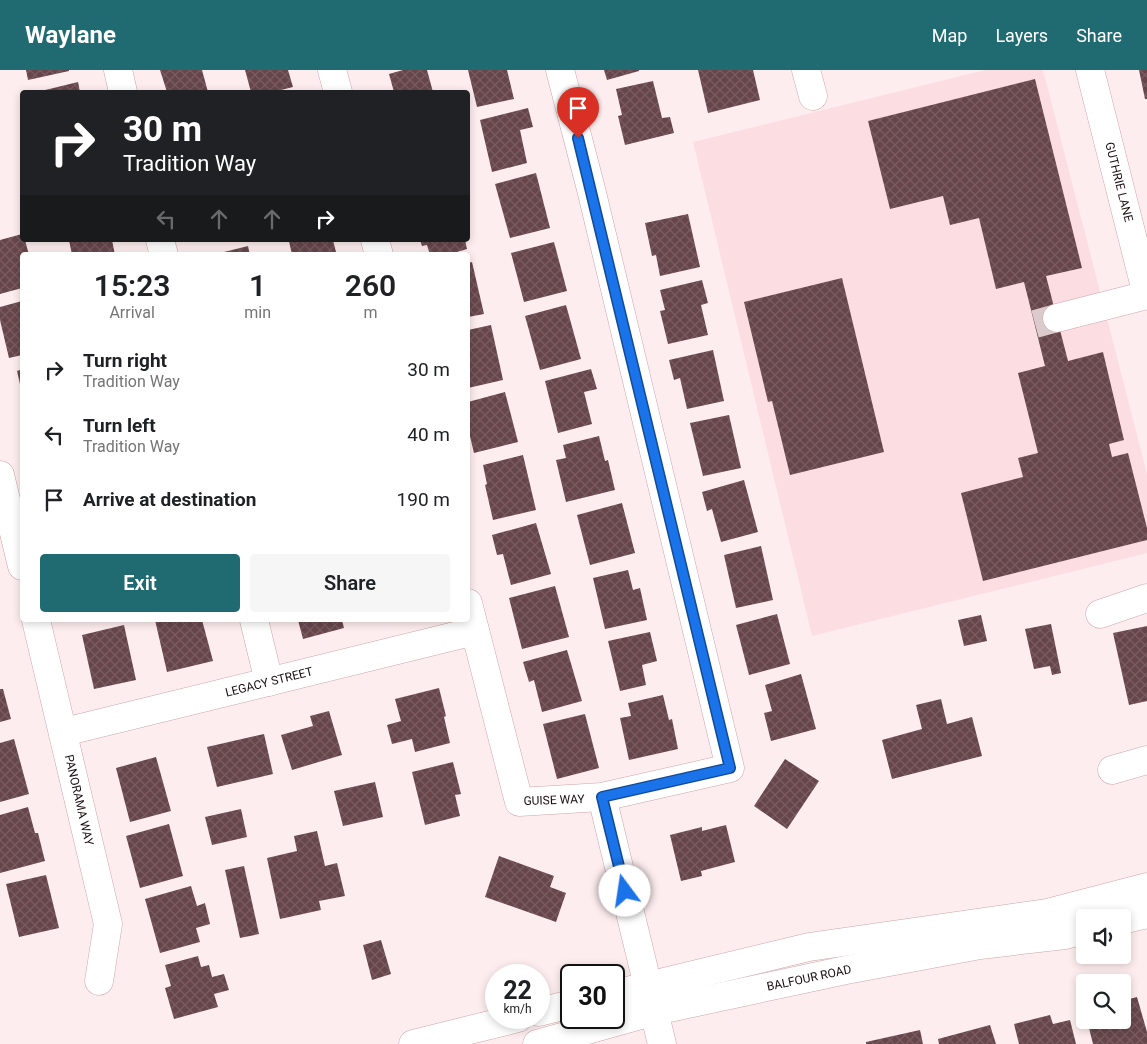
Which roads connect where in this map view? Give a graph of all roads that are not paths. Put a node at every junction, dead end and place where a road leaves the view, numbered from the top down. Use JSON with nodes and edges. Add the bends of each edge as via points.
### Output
{"nodes":[{"id":1,"x":118,"y":70,"type":"edge"},
{"id":2,"x":332,"y":70,"type":"edge"},
{"id":3,"x":560,"y":70,"type":"edge"},
{"id":4,"x":806,"y":70,"type":"edge"},
{"id":5,"x":1090,"y":70,"type":"edge"},
{"id":6,"x":123,"y":90,"type":"edge"},
{"id":7,"x":337,"y":90,"type":"edge"},
{"id":8,"x":813,"y":96,"type":"dead end"},
{"id":9,"x":1147,"y":295,"type":"edge"},
{"id":10,"x":1057,"y":318,"type":"tunnel mouth"},
{"id":11,"x":0,"y":475,"type":"edge"},
{"id":12,"x":20,"y":558,"type":"edge"},
{"id":13,"x":1147,"y":598,"type":"edge"},
{"id":14,"x":470,"y":610,"type":"edge"},
{"id":15,"x":1100,"y":614,"type":"dead end"},
{"id":16,"x":36,"y":622,"type":"edge"},
{"id":17,"x":254,"y":622,"type":"edge"},
{"id":18,"x":475,"y":631,"type":"junction"},
{"id":19,"x":269,"y":682,"type":"junction"},
{"id":20,"x":64,"y":732,"type":"junction"},
{"id":21,"x":1147,"y":760,"type":"edge"},
{"id":22,"x":1112,"y":770,"type":"dead end"},
{"id":23,"x":602,"y":797,"type":"junction"},
{"id":24,"x":1147,"y":887,"type":"edge"},
{"id":25,"x":1147,"y":914,"type":"edge"},
{"id":26,"x":1131,"y":918,"type":"edge"},
{"id":27,"x":1076,"y":932,"type":"edge"},
{"id":28,"x":99,"y":981,"type":"dead end"},
{"id":29,"x":647,"y":985,"type":"junction"},
{"id":30,"x":625,"y":991,"type":"edge"},
{"id":31,"x":655,"y":1011,"type":"junction"},
{"id":32,"x":485,"y":1026,"type":"edge"},
{"id":33,"x":413,"y":1044,"type":"edge"},
{"id":34,"x":537,"y":1044,"type":"edge"},
{"id":35,"x":662,"y":1044,"type":"edge"}],
"edges":[{"from":1,"to":6,"type":"street"},
{"from":2,"to":7,"type":"street"},
{"from":3,"to":23,"type":"street","via":[[730,768]]},
{"from":4,"to":8,"type":"street"},
{"from":5,"to":9,"type":"street","name":"GUTHRIE LANE"},
{"from":9,"to":10,"type":"street"},
{"from":11,"to":12,"type":"street"},
{"from":13,"to":15,"type":"street"},
{"from":14,"to":18,"type":"street","name":"GUISE WAY"},
{"from":16,"to":20,"type":"street","name":"PANORAMA WAY"},
{"from":17,"to":19,"type":"street"},
{"from":18,"to":19,"type":"street","name":"LEGACY STREET"},
{"from":18,"to":23,"type":"street","name":"GUISE WAY","via":[[519,802]]},
{"from":19,"to":20,"type":"street","name":"LEGACY STREET"},
{"from":20,"to":28,"type":"street","name":"PANORAMA WAY","via":[[108,924]]},
{"from":21,"to":22,"type":"street"},
{"from":23,"to":29,"type":"street","name":"GUISE WAY"},
{"from":24,"to":29,"type":"street","via":[[1047,913],[809,947]]},
{"from":25,"to":26,"type":"street"},
{"from":27,"to":31,"type":"street","name":"BALFOUR ROAD","via":[[980,945],[846,970]]},
{"from":29,"to":30,"type":"street"},
{"from":29,"to":31,"type":"street","name":"GUISE WAY"},
{"from":31,"to":34,"type":"street","name":"BALFOUR ROAD"},
{"from":31,"to":35,"type":"street","name":"GUISE WAY"},
{"from":32,"to":33,"type":"street"}]}
